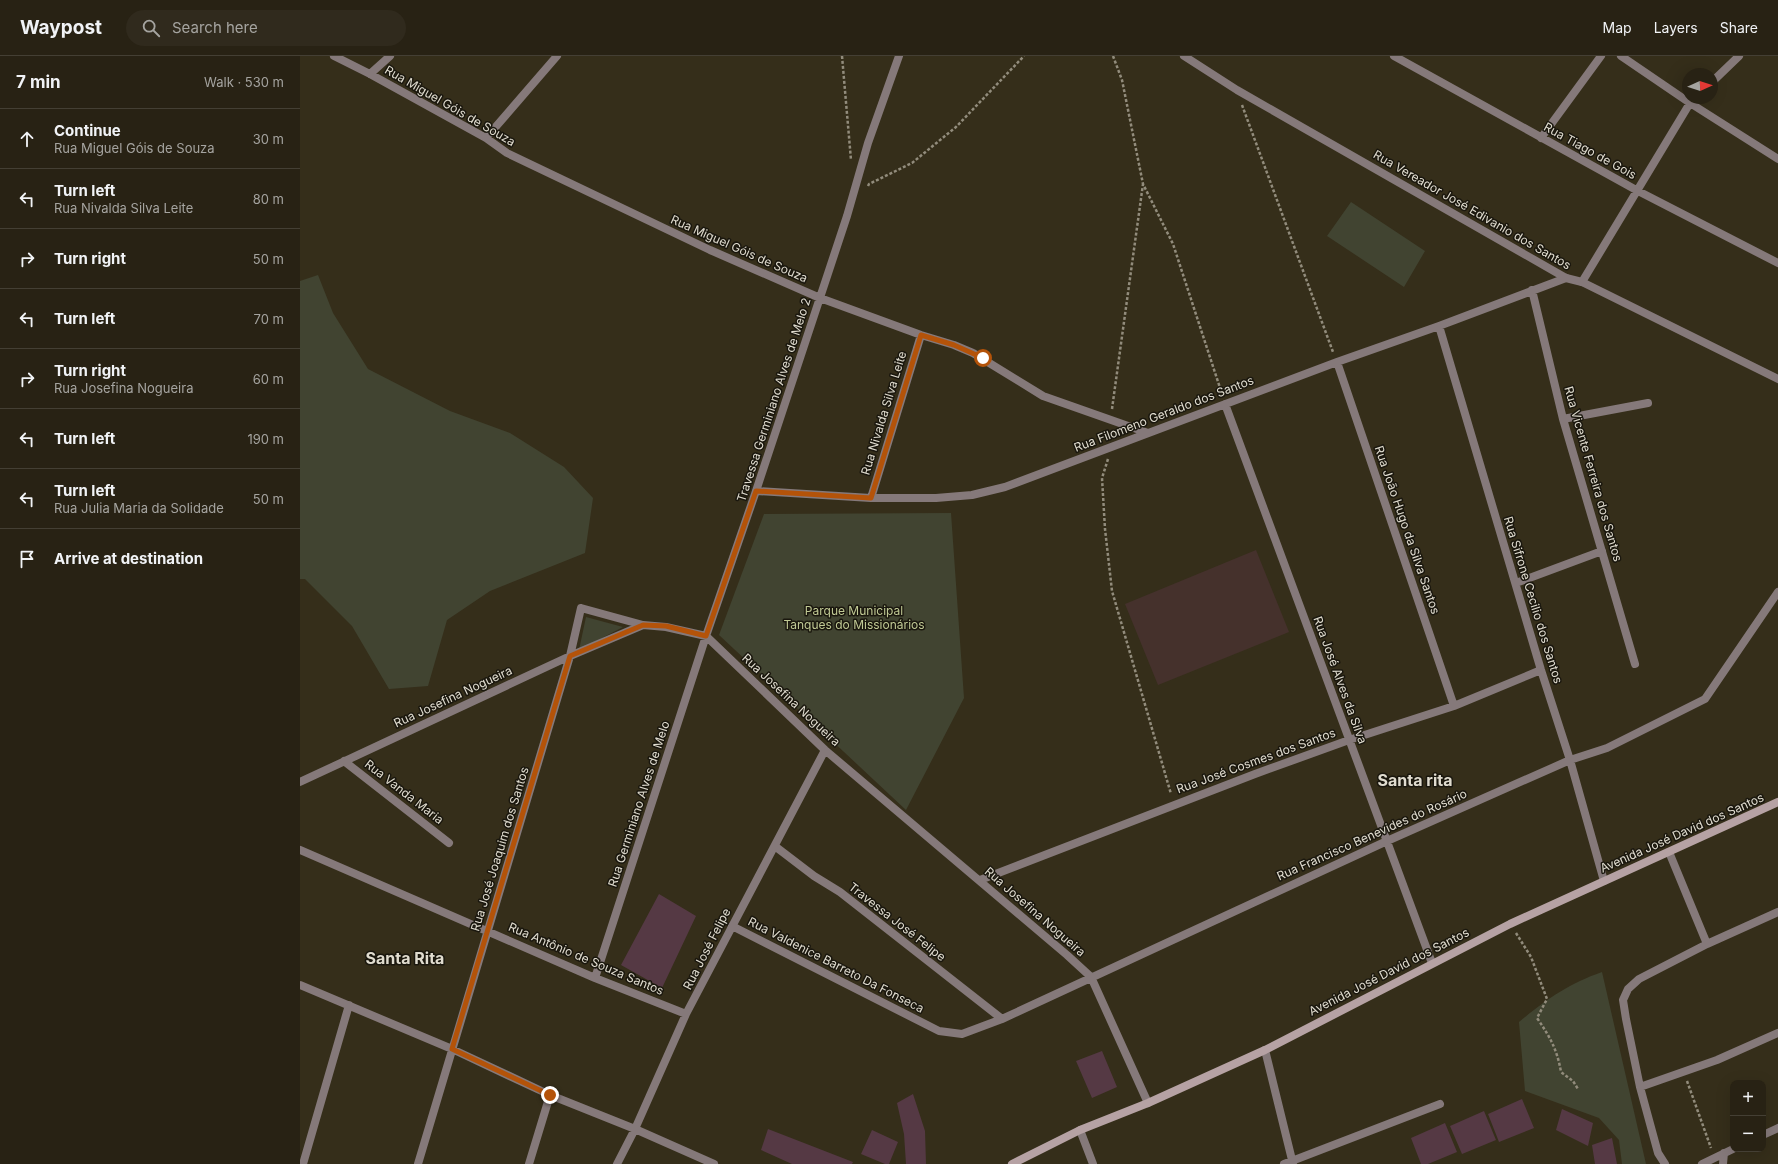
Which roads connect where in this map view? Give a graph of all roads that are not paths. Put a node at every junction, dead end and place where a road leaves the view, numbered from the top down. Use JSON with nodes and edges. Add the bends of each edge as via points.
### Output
{"nodes":[{"id":1,"x":334,"y":56,"type":"edge"},
{"id":2,"x":390,"y":56,"type":"edge"},
{"id":3,"x":557,"y":56,"type":"edge"},
{"id":4,"x":899,"y":56,"type":"edge"},
{"id":5,"x":1184,"y":56,"type":"edge"},
{"id":6,"x":1394,"y":56,"type":"edge"},
{"id":7,"x":1601,"y":56,"type":"edge"},
{"id":8,"x":1621,"y":56,"type":"edge"},
{"id":9,"x":1739,"y":56,"type":"edge"},
{"id":10,"x":370,"y":74,"type":"junction"},
{"id":11,"x":1718,"y":76,"type":"edge"},
{"id":12,"x":1682,"y":94,"type":"edge"},
{"id":13,"x":1691,"y":104,"type":"edge"},
{"id":14,"x":1697,"y":104,"type":"edge"},
{"id":15,"x":486,"y":138,"type":"junction"},
{"id":16,"x":1541,"y":138,"type":"junction"},
{"id":17,"x":1778,"y":159,"type":"edge"},
{"id":18,"x":1638,"y":190,"type":"junction"},
{"id":19,"x":1778,"y":263,"type":"edge"},
{"id":20,"x":1566,"y":278,"type":"junction"},
{"id":21,"x":1582,"y":282,"type":"junction"},
{"id":22,"x":1532,"y":290,"type":"junction"},
{"id":23,"x":820,"y":298,"type":"junction"},
{"id":24,"x":1439,"y":326,"type":"junction"},
{"id":25,"x":921,"y":335,"type":"junction"},
{"id":26,"x":1337,"y":362,"type":"junction"},
{"id":27,"x":1778,"y":379,"type":"edge"},
{"id":28,"x":1648,"y":403,"type":"dead end"},
{"id":29,"x":1225,"y":404,"type":"junction"},
{"id":30,"x":1563,"y":419,"type":"junction"},
{"id":31,"x":1148,"y":433,"type":"junction"},
{"id":32,"x":756,"y":491,"type":"junction"},
{"id":33,"x":871,"y":498,"type":"junction"},
{"id":34,"x":1602,"y":551,"type":"junction"},
{"id":35,"x":1516,"y":584,"type":"junction"},
{"id":36,"x":1778,"y":592,"type":"edge"},
{"id":37,"x":643,"y":625,"type":"junction"},
{"id":38,"x":706,"y":636,"type":"junction"},
{"id":39,"x":570,"y":656,"type":"junction"},
{"id":40,"x":1635,"y":664,"type":"dead end"},
{"id":41,"x":1541,"y":670,"type":"junction"},
{"id":42,"x":1454,"y":706,"type":"junction"},
{"id":43,"x":1349,"y":740,"type":"junction"},
{"id":44,"x":825,"y":750,"type":"junction"},
{"id":45,"x":1570,"y":760,"type":"junction"},
{"id":46,"x":344,"y":761,"type":"junction"},
{"id":47,"x":300,"y":782,"type":"edge"},
{"id":48,"x":1778,"y":802,"type":"edge"},
{"id":49,"x":1387,"y":842,"type":"junction"},
{"id":50,"x":449,"y":843,"type":"dead end"},
{"id":51,"x":776,"y":847,"type":"junction"},
{"id":52,"x":300,"y":850,"type":"edge"},
{"id":53,"x":1669,"y":852,"type":"junction"},
{"id":54,"x":980,"y":880,"type":"junction"},
{"id":55,"x":1604,"y":881,"type":"junction"},
{"id":56,"x":1778,"y":912,"type":"edge"},
{"id":57,"x":732,"y":926,"type":"junction"},
{"id":58,"x":488,"y":931,"type":"junction"},
{"id":59,"x":1707,"y":944,"type":"junction"},
{"id":60,"x":1432,"y":963,"type":"junction"},
{"id":61,"x":1091,"y":977,"type":"junction"},
{"id":62,"x":595,"y":978,"type":"junction"},
{"id":63,"x":300,"y":985,"type":"edge"},
{"id":64,"x":349,"y":1005,"type":"junction"},
{"id":65,"x":686,"y":1014,"type":"junction"},
{"id":66,"x":1002,"y":1019,"type":"junction"},
{"id":67,"x":930,"y":1026,"type":"joint"},
{"id":68,"x":1778,"y":1033,"type":"edge"},
{"id":69,"x":452,"y":1049,"type":"junction"},
{"id":70,"x":1265,"y":1050,"type":"junction"},
{"id":71,"x":1640,"y":1087,"type":"junction"},
{"id":72,"x":550,"y":1095,"type":"junction"},
{"id":73,"x":1148,"y":1103,"type":"junction"},
{"id":74,"x":1440,"y":1104,"type":"dead end"},
{"id":75,"x":1778,"y":1128,"type":"edge"},
{"id":76,"x":635,"y":1129,"type":"junction"},
{"id":77,"x":1080,"y":1130,"type":"junction"},
{"id":78,"x":1766,"y":1134,"type":"edge"},
{"id":79,"x":1730,"y":1150,"type":"edge"},
{"id":80,"x":1724,"y":1153,"type":"junction"},
{"id":81,"x":1293,"y":1162,"type":"edge"},
{"id":82,"x":303,"y":1164,"type":"edge"},
{"id":83,"x":418,"y":1164,"type":"edge"},
{"id":84,"x":529,"y":1164,"type":"edge"},
{"id":85,"x":617,"y":1164,"type":"edge"},
{"id":86,"x":714,"y":1164,"type":"edge"},
{"id":87,"x":1012,"y":1164,"type":"edge"},
{"id":88,"x":1092,"y":1164,"type":"edge"},
{"id":89,"x":1284,"y":1164,"type":"edge"},
{"id":90,"x":1664,"y":1164,"type":"edge"},
{"id":91,"x":1702,"y":1164,"type":"edge"},
{"id":92,"x":1723,"y":1164,"type":"edge"}],
"edges":[{"from":1,"to":10,"type":"street","name":"Rua Miguel Góis de Souza"},
{"from":2,"to":10,"type":"street"},
{"from":3,"to":15,"type":"street"},
{"from":4,"to":23,"type":"street","name":"Travessa Germiniano Alves de Melo 2","via":[[868,143]]},
{"from":5,"to":20,"type":"street","name":"Rua Vereador José Edivanio dos Santos","via":[[1237,90]]},
{"from":6,"to":16,"type":"street","name":"Rua Tiago de Gois"},
{"from":7,"to":16,"type":"street"},
{"from":8,"to":12,"type":"street"},
{"from":9,"to":11,"type":"street"},
{"from":10,"to":15,"type":"street","name":"Rua Miguel Góis de Souza"},
{"from":13,"to":18,"type":"street"},
{"from":14,"to":17,"type":"street"},
{"from":15,"to":23,"type":"street","name":"Rua Miguel Góis de Souza","via":[[507,153],[710,250]]},
{"from":16,"to":18,"type":"street","name":"Rua Tiago de Gois"},
{"from":18,"to":19,"type":"street","name":"Rua Tiago de Gois"},
{"from":18,"to":21,"type":"street"},
{"from":20,"to":21,"type":"street","name":"Rua Vereador José Edivanio dos Santos"},
{"from":20,"to":22,"type":"street","name":"Rua Filomeno Geraldo dos Santos"},
{"from":21,"to":27,"type":"street","name":"Rua Vereador José Edivanio dos Santos"},
{"from":22,"to":24,"type":"street","name":"Rua Filomeno Geraldo dos Santos"},
{"from":22,"to":30,"type":"street","name":"Rua Vicente Ferreira dos Santos"},
{"from":23,"to":25,"type":"street","name":"Rua Miguel Góis de Souza"},
{"from":23,"to":32,"type":"street","name":"Travessa Germiniano Alves de Melo 2"},
{"from":24,"to":26,"type":"street","name":"Rua Filomeno Geraldo dos Santos"},
{"from":24,"to":35,"type":"street","name":"Rua Sifrone Cecilio dos Santos"},
{"from":25,"to":31,"type":"street","name":"Rua Miguel Góis de Souza","via":[[973,353],[1043,396]]},
{"from":25,"to":33,"type":"street","name":"Rua Nivalda Silva Leite"},
{"from":26,"to":29,"type":"street","name":"Rua Filomeno Geraldo dos Santos"},
{"from":26,"to":42,"type":"street","name":"Rua João Hugo da Silva Santos"},
{"from":28,"to":30,"type":"street"},
{"from":29,"to":31,"type":"street","name":"Rua Filomeno Geraldo dos Santos"},
{"from":29,"to":43,"type":"street","name":"Rua José Alves da Silva"},
{"from":30,"to":34,"type":"street","name":"Rua Vicente Ferreira dos Santos"},
{"from":31,"to":33,"type":"street","name":"Rua Filomeno Geraldo dos Santos","via":[[1004,487],[972,495]]},
{"from":32,"to":33,"type":"street","name":"Rua Filomeno Geraldo dos Santos"},
{"from":32,"to":38,"type":"street","name":"Travessa Germiniano Alves de Melo 2"},
{"from":34,"to":35,"type":"street"},
{"from":34,"to":40,"type":"street","name":"Rua Vicente Ferreira dos Santos"},
{"from":35,"to":41,"type":"street","name":"Rua Sifrone Cecilio dos Santos"},
{"from":36,"to":45,"type":"street","name":"Rua Francisco Benevides do Rosário","via":[[1705,699],[1607,748]]},
{"from":37,"to":38,"type":"street","name":"Rua Josefina Nogueira","via":[[666,626]]},
{"from":37,"to":39,"type":"street","name":"Rua Josefina Nogueira"},
{"from":37,"to":39,"type":"street","name":"Rua José Joaquim dos Santos","via":[[581,608]]},
{"from":38,"to":44,"type":"street","name":"Rua Josefina Nogueira"},
{"from":38,"to":62,"type":"street","name":"Rua Germiniano Alves de Melo"},
{"from":39,"to":46,"type":"street","name":"Rua Josefina Nogueira"},
{"from":39,"to":58,"type":"street","name":"Rua José Joaquim dos Santos"},
{"from":41,"to":42,"type":"street","name":"Rua José Cosmes dos Santos"},
{"from":41,"to":45,"type":"street","name":"Rua Sifrone Cecilio dos Santos"},
{"from":42,"to":43,"type":"street","name":"Rua José Cosmes dos Santos"},
{"from":43,"to":49,"type":"street","name":"Rua José Alves da Silva"},
{"from":43,"to":54,"type":"street","name":"Rua José Cosmes dos Santos","via":[[1174,804]]},
{"from":44,"to":51,"type":"street","name":"Rua José Felipe"},
{"from":44,"to":54,"type":"street","name":"Rua Josefina Nogueira"},
{"from":45,"to":49,"type":"street","name":"Rua Francisco Benevides do Rosário"},
{"from":45,"to":55,"type":"street","name":"Rua Sifrone Cecilio dos Santos"},
{"from":46,"to":47,"type":"street","name":"Rua Josefina Nogueira"},
{"from":46,"to":50,"type":"street","name":"Rua Vanda Maria"},
{"from":48,"to":53,"type":"main road","name":"Avenida José David dos Santos"},
{"from":49,"to":60,"type":"street","name":"Rua José Alves da Silva"},
{"from":49,"to":61,"type":"street","name":"Rua Francisco Benevides do Rosário"},
{"from":51,"to":57,"type":"street","name":"Rua José Felipe"},
{"from":51,"to":66,"type":"street","name":"Travessa José Felipe","via":[[840,892]]},
{"from":52,"to":58,"type":"street","name":"Rua Antônio de Souza Santos"},
{"from":53,"to":55,"type":"main road","name":"Avenida José David dos Santos"},
{"from":53,"to":59,"type":"street"},
{"from":54,"to":61,"type":"street","name":"Rua Josefina Nogueira"},
{"from":55,"to":60,"type":"main road","name":"Avenida José David dos Santos"},
{"from":56,"to":59,"type":"street"},
{"from":57,"to":65,"type":"street","name":"Rua José Felipe"},
{"from":57,"to":67,"type":"street","name":"Rua Valdenice Barreto Da Fonseca"},
{"from":58,"to":62,"type":"street","name":"Rua Antônio de Souza Santos"},
{"from":58,"to":69,"type":"street","name":"Rua José Joaquim dos Santos"},
{"from":59,"to":71,"type":"street","via":[[1639,980],[1628,989],[1624,1000],[1626,1019]]},
{"from":60,"to":70,"type":"main road","name":"Avenida José David dos Santos"},
{"from":61,"to":66,"type":"street","name":"Rua Francisco Benevides do Rosário"},
{"from":61,"to":73,"type":"street","name":"Rua Josefina Nogueira"},
{"from":62,"to":65,"type":"street","name":"Rua Antônio de Souza Santos"},
{"from":63,"to":64,"type":"street"},
{"from":64,"to":69,"type":"street"},
{"from":64,"to":82,"type":"street"},
{"from":65,"to":76,"type":"street","name":"Rua José Felipe"},
{"from":66,"to":67,"type":"street","name":"Rua Francisco Benevides do Rosário","via":[[962,1034],[939,1031]]},
{"from":68,"to":71,"type":"street","via":[[1717,1060]]},
{"from":69,"to":72,"type":"street"},
{"from":69,"to":83,"type":"street","name":"Rua José Joaquim dos Santos"},
{"from":70,"to":73,"type":"main road","name":"Avenida José David dos Santos"},
{"from":70,"to":81,"type":"street"},
{"from":71,"to":90,"type":"street","via":[[1658,1153]]},
{"from":72,"to":76,"type":"street"},
{"from":72,"to":84,"type":"street"},
{"from":73,"to":77,"type":"main road","name":"Avenida José David dos Santos"},
{"from":74,"to":81,"type":"street"},
{"from":75,"to":78,"type":"street"},
{"from":76,"to":85,"type":"street","name":"Rua José Felipe"},
{"from":76,"to":86,"type":"street"},
{"from":77,"to":87,"type":"main road","name":"Avenida José David dos Santos"},
{"from":77,"to":88,"type":"street"},
{"from":79,"to":80,"type":"street"},
{"from":80,"to":91,"type":"street"},
{"from":80,"to":92,"type":"street"},
{"from":81,"to":89,"type":"street"}]}
